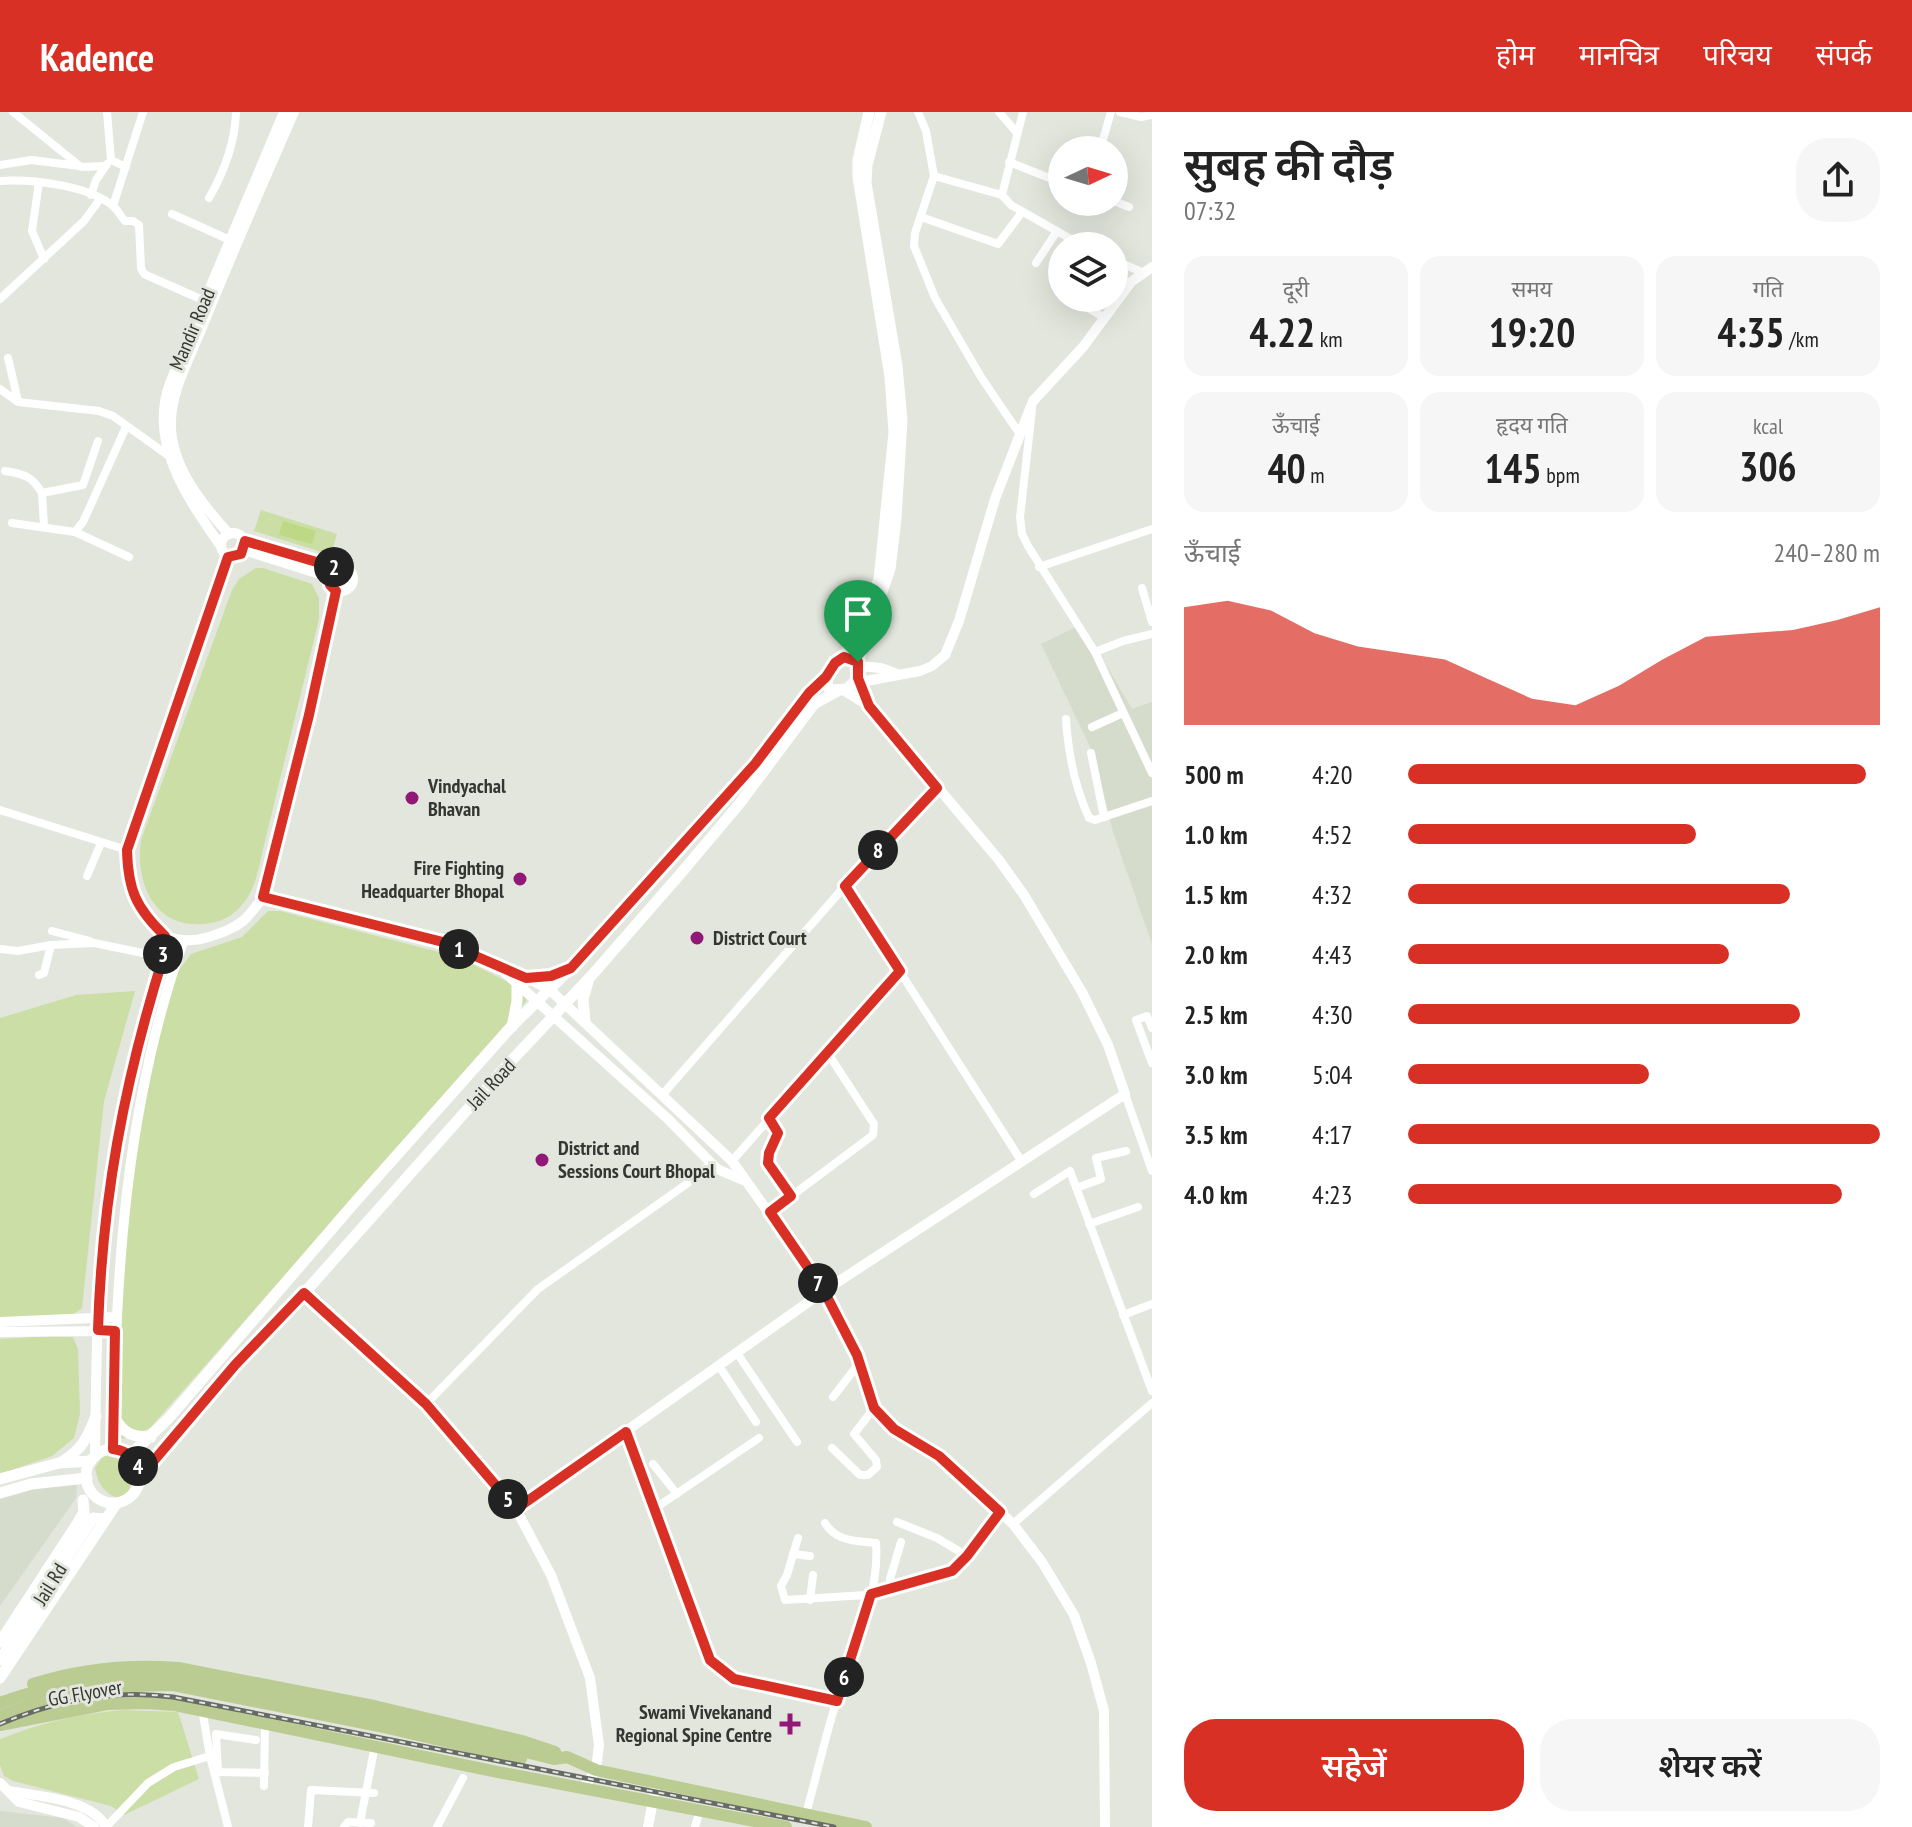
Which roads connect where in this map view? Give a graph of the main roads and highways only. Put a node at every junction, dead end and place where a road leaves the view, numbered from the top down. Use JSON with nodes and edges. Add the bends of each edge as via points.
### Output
{"nodes":[{"id":1,"x":869,"y":112,"type":"edge"},
{"id":2,"x":881,"y":112,"type":"edge"},
{"id":3,"x":844,"y":657,"type":"junction"},
{"id":4,"x":858,"y":674,"type":"junction"},
{"id":5,"x":826,"y":677,"type":"junction"},
{"id":6,"x":840,"y":690,"type":"junction"},
{"id":7,"x":571,"y":968,"type":"junction"},
{"id":8,"x":589,"y":978,"type":"junction"},
{"id":9,"x":585,"y":1022,"type":"road end"},
{"id":10,"x":511,"y":1027,"type":"junction"},
{"id":11,"x":96,"y":1416,"type":"road end"},
{"id":12,"x":114,"y":1417,"type":"road end"},
{"id":13,"x":151,"y":1437,"type":"junction"},
{"id":14,"x":130,"y":1455,"type":"junction"},
{"id":15,"x":93,"y":1459,"type":"junction"},
{"id":16,"x":59,"y":1463,"type":"junction"},
{"id":17,"x":140,"y":1477,"type":"junction"},
{"id":18,"x":0,"y":1479,"type":"edge"},
{"id":19,"x":0,"y":1493,"type":"edge"},
{"id":20,"x":90,"y":1503,"type":"junction"},
{"id":21,"x":116,"y":1504,"type":"junction"},
{"id":22,"x":0,"y":1628,"type":"edge"},
{"id":23,"x":0,"y":1642,"type":"edge"},
{"id":24,"x":0,"y":1660,"type":"edge"},
{"id":25,"x":0,"y":1678,"type":"edge"},
{"id":26,"x":169,"y":1680,"type":"junction"},
{"id":27,"x":0,"y":1696,"type":"edge"},
{"id":28,"x":0,"y":1703,"type":"edge"},
{"id":29,"x":0,"y":1716,"type":"edge"},
{"id":30,"x":0,"y":1725,"type":"edge"},
{"id":31,"x":567,"y":1757,"type":"junction"},
{"id":32,"x":565,"y":1784,"type":"junction"},
{"id":33,"x":749,"y":1823,"type":"edge"},
{"id":34,"x":786,"y":1827,"type":"edge"},
{"id":35,"x":866,"y":1827,"type":"edge"}],
"edges":[{"from":1,"to":3,"type":"main road","name":"Jail Road","via":[[857,167],[894,432],[881,570]]},
{"from":2,"to":4,"type":"main road","via":[[866,183],[902,420],[890,569]]},
{"from":3,"to":4,"type":"main road"},
{"from":3,"to":5,"type":"main road","name":"Jail Road"},
{"from":4,"to":6,"type":"main road","name":"Jail Road"},
{"from":5,"to":6,"type":"main road","via":[[828,687]]},
{"from":5,"to":7,"type":"main road","name":"Jail Road"},
{"from":6,"to":8,"type":"main road","name":"Jail Road","via":[[814,704],[714,835]]},
{"from":7,"to":10,"type":"main road","name":"Jail Road"},
{"from":7,"to":10,"type":"main road","via":[[522,980]]},
{"from":8,"to":9,"type":"main road","via":[[583,999]]},
{"from":8,"to":17,"type":"main road","name":"Jail Road","via":[[235,1365]]},
{"from":10,"to":13,"type":"main road","name":"Jail Road"},
{"from":11,"to":16,"type":"main road","via":[[82,1446]]},
{"from":12,"to":13,"type":"main road","via":[[125,1433]]},
{"from":13,"to":14,"type":"main road","name":"Jail Road"},
{"from":14,"to":15,"type":"main road","via":[[113,1449]]},
{"from":14,"to":17,"type":"main road"},
{"from":15,"to":16,"type":"main road"},
{"from":15,"to":20,"type":"main road"},
{"from":16,"to":18,"type":"main road"},
{"from":17,"to":21,"type":"main road","via":[[134,1494]]},
{"from":19,"to":20,"type":"main road","via":[[31,1484]]},
{"from":20,"to":21,"type":"main road"},
{"from":20,"to":21,"type":"main road"},
{"from":20,"to":22,"type":"main road"},
{"from":20,"to":23,"type":"main road","name":"Jail Rd"},
{"from":20,"to":24,"type":"main road","name":"Jail Rd"},
{"from":20,"to":25,"type":"main road"},
{"from":26,"to":28,"type":"main road","name":"GG Flyover","via":[[89,1679]]},
{"from":26,"to":29,"type":"main road","name":"GG Flyover","via":[[81,1690]]},
{"from":26,"to":31,"type":"main road","via":[[219,1683],[554,1759]]},
{"from":26,"to":32,"type":"main road","via":[[552,1767]]},
{"from":27,"to":31,"type":"main road","via":[[95,1670],[178,1668],[417,1716]]},
{"from":30,"to":32,"type":"main road","via":[[73,1709],[145,1703],[202,1709]]},
{"from":31,"to":35,"type":"main road","via":[[596,1770]]},
{"from":32,"to":33,"type":"main road"},
{"from":33,"to":34,"type":"main road"}]}
